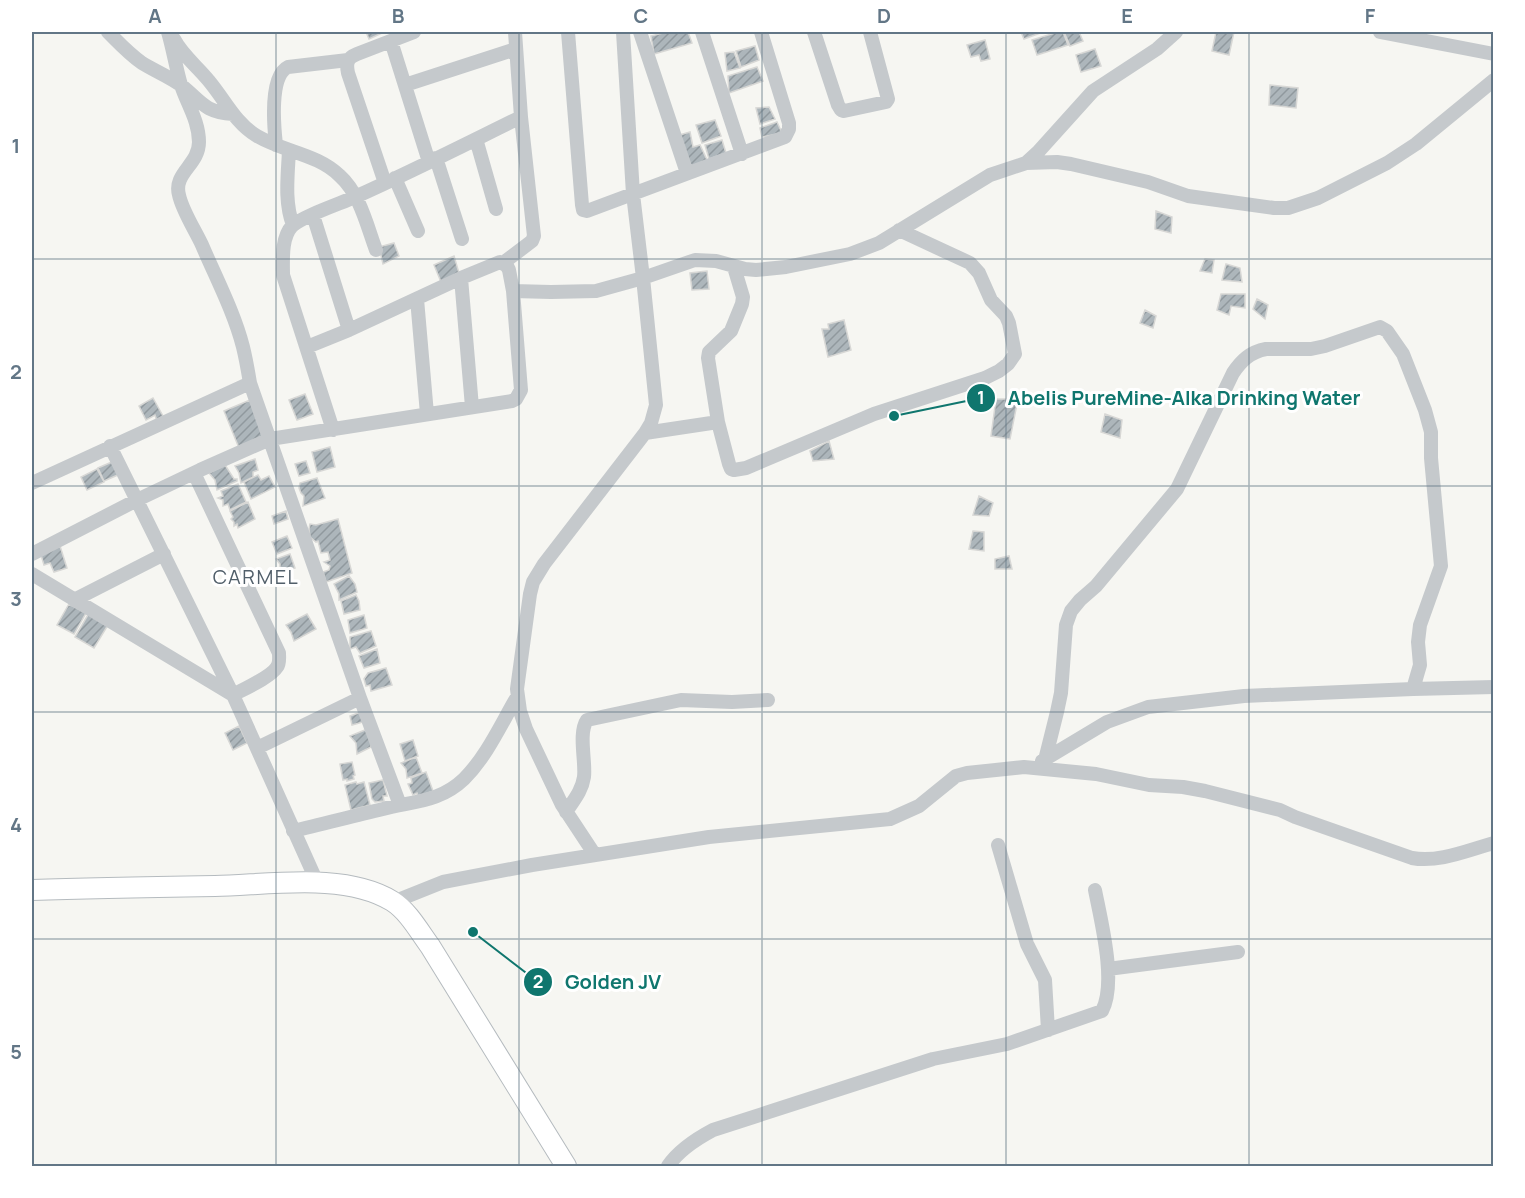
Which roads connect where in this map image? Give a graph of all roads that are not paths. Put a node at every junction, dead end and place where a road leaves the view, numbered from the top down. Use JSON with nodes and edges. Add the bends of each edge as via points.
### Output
{"nodes":[{"id":1,"x":108,"y":32,"type":"edge"},
{"id":2,"x":169,"y":32,"type":"edge"},
{"id":3,"x":414,"y":32,"type":"edge"},
{"id":4,"x":515,"y":32,"type":"edge"},
{"id":5,"x":568,"y":32,"type":"edge"},
{"id":6,"x":623,"y":32,"type":"edge"},
{"id":7,"x":640,"y":32,"type":"edge"},
{"id":8,"x":702,"y":32,"type":"edge"},
{"id":9,"x":761,"y":32,"type":"edge"},
{"id":10,"x":814,"y":32,"type":"edge"},
{"id":11,"x":870,"y":32,"type":"edge"},
{"id":12,"x":1176,"y":32,"type":"edge"},
{"id":13,"x":1380,"y":32,"type":"edge"},
{"id":14,"x":391,"y":41,"type":"junction"},
{"id":15,"x":516,"y":49,"type":"junction"},
{"id":16,"x":1494,"y":54,"type":"edge"},
{"id":17,"x":348,"y":60,"type":"junction"},
{"id":18,"x":1494,"y":80,"type":"edge"},
{"id":19,"x":405,"y":85,"type":"junction"},
{"id":20,"x":182,"y":86,"type":"junction"},
{"id":21,"x":233,"y":114,"type":"junction"},
{"id":22,"x":521,"y":117,"type":"junction"},
{"id":23,"x":476,"y":139,"type":"junction"},
{"id":24,"x":283,"y":147,"type":"junction"},
{"id":25,"x":742,"y":154,"type":"junction"},
{"id":26,"x":432,"y":160,"type":"junction"},
{"id":27,"x":1026,"y":163,"type":"junction"},
{"id":28,"x":687,"y":173,"type":"junction"},
{"id":29,"x":390,"y":181,"type":"junction"},
{"id":30,"x":633,"y":194,"type":"junction"},
{"id":31,"x":356,"y":197,"type":"junction"},
{"id":32,"x":496,"y":209,"type":"dead end"},
{"id":33,"x":313,"y":215,"type":"junction"},
{"id":34,"x":293,"y":225,"type":"junction"},
{"id":35,"x":899,"y":230,"type":"junction"},
{"id":36,"x":418,"y":231,"type":"dead end"},
{"id":37,"x":462,"y":239,"type":"dead end"},
{"id":38,"x":376,"y":250,"type":"dead end"},
{"id":39,"x":502,"y":263,"type":"junction"},
{"id":40,"x":734,"y":267,"type":"junction"},
{"id":41,"x":461,"y":278,"type":"junction"},
{"id":42,"x":643,"y":278,"type":"junction"},
{"id":43,"x":513,"y":291,"type":"junction"},
{"id":44,"x":417,"y":298,"type":"junction"},
{"id":45,"x":349,"y":330,"type":"junction"},
{"id":46,"x":307,"y":347,"type":"junction"},
{"id":47,"x":250,"y":383,"type":"junction"},
{"id":48,"x":472,"y":407,"type":"junction"},
{"id":49,"x":427,"y":414,"type":"junction"},
{"id":50,"x":718,"y":422,"type":"junction"},
{"id":51,"x":333,"y":430,"type":"junction"},
{"id":52,"x":645,"y":433,"type":"junction"},
{"id":53,"x":270,"y":439,"type":"junction"},
{"id":54,"x":110,"y":446,"type":"junction"},
{"id":55,"x":194,"y":473,"type":"junction"},
{"id":56,"x":32,"y":483,"type":"edge"},
{"id":57,"x":137,"y":500,"type":"junction"},
{"id":58,"x":32,"y":554,"type":"edge"},
{"id":59,"x":164,"y":554,"type":"junction"},
{"id":60,"x":32,"y":574,"type":"edge"},
{"id":61,"x":74,"y":600,"type":"junction"},
{"id":62,"x":1494,"y":687,"type":"edge"},
{"id":63,"x":1413,"y":689,"type":"junction"},
{"id":64,"x":233,"y":695,"type":"junction"},
{"id":65,"x":517,"y":697,"type":"junction"},
{"id":66,"x":360,"y":698,"type":"junction"},
{"id":67,"x":768,"y":700,"type":"dead end"},
{"id":68,"x":257,"y":748,"type":"junction"},
{"id":69,"x":1039,"y":763,"type":"junction"},
{"id":70,"x":400,"y":804,"type":"junction"},
{"id":71,"x":566,"y":812,"type":"junction"},
{"id":72,"x":293,"y":831,"type":"junction"},
{"id":73,"x":1494,"y":843,"type":"edge"},
{"id":74,"x":998,"y":845,"type":"dead end"},
{"id":75,"x":595,"y":855,"type":"junction"},
{"id":76,"x":317,"y":882,"type":"junction"},
{"id":77,"x":32,"y":890,"type":"edge"},
{"id":78,"x":1095,"y":890,"type":"dead end"},
{"id":79,"x":393,"y":902,"type":"junction"},
{"id":80,"x":1238,"y":952,"type":"dead end"},
{"id":81,"x":1108,"y":969,"type":"junction"},
{"id":82,"x":1048,"y":1030,"type":"junction"},
{"id":83,"x":566,"y":1167,"type":"edge"},
{"id":84,"x":668,"y":1167,"type":"edge"}],
"edges":[{"from":1,"to":20,"type":"street","via":[[143,64]]},
{"from":2,"to":20,"type":"street"},
{"from":2,"to":21,"type":"street"},
{"from":3,"to":14,"type":"street"},
{"from":4,"to":15,"type":"street"},
{"from":5,"to":30,"type":"street","via":[[582,208],[589,211]]},
{"from":6,"to":30,"type":"street"},
{"from":7,"to":28,"type":"street"},
{"from":8,"to":25,"type":"street"},
{"from":9,"to":25,"type":"street","via":[[789,129],[784,138]]},
{"from":10,"to":11,"type":"street","via":[[838,105],[844,111],[888,100]]},
{"from":12,"to":27,"type":"street","via":[[1086,97]]},
{"from":13,"to":16,"type":"street"},
{"from":14,"to":17,"type":"street"},
{"from":14,"to":19,"type":"street"},
{"from":15,"to":19,"type":"street"},
{"from":15,"to":22,"type":"street"},
{"from":17,"to":24,"type":"street","via":[[284,69],[274,103]]},
{"from":17,"to":29,"type":"street","via":[[348,73]]},
{"from":18,"to":27,"type":"street","via":[[1387,163],[1318,198],[1288,208],[1178,194],[1148,182],[1071,164]]},
{"from":19,"to":26,"type":"street"},
{"from":20,"to":21,"type":"street","via":[[208,108]]},
{"from":20,"to":47,"type":"street","via":[[200,138],[195,160],[179,182],[179,198],[231,312]]},
{"from":21,"to":24,"type":"street","via":[[257,136]]},
{"from":22,"to":23,"type":"street"},
{"from":22,"to":39,"type":"street","via":[[534,236]]},
{"from":23,"to":26,"type":"street"},
{"from":23,"to":32,"type":"street"},
{"from":24,"to":31,"type":"street","via":[[325,163],[343,178]]},
{"from":24,"to":34,"type":"street"},
{"from":25,"to":28,"type":"street"},
{"from":26,"to":29,"type":"street"},
{"from":26,"to":37,"type":"street"},
{"from":27,"to":35,"type":"street","via":[[990,175]]},
{"from":28,"to":30,"type":"street"},
{"from":29,"to":31,"type":"street"},
{"from":29,"to":36,"type":"street"},
{"from":30,"to":42,"type":"street"},
{"from":31,"to":33,"type":"street"},
{"from":31,"to":38,"type":"street"},
{"from":33,"to":34,"type":"street"},
{"from":33,"to":45,"type":"street"},
{"from":34,"to":46,"type":"street","via":[[282,250],[283,275]]},
{"from":35,"to":40,"type":"street","via":[[850,254],[786,267]]},
{"from":35,"to":50,"type":"street","via":[[975,267],[1009,323],[1015,348],[1012,360],[985,378],[874,414],[741,470],[731,469]]},
{"from":39,"to":41,"type":"street"},
{"from":39,"to":43,"type":"street","via":[[509,270]]},
{"from":40,"to":42,"type":"street","via":[[695,260]]},
{"from":40,"to":50,"type":"street","via":[[742,304],[731,331],[708,358]]},
{"from":41,"to":44,"type":"street"},
{"from":41,"to":48,"type":"street"},
{"from":42,"to":43,"type":"street","via":[[596,291]]},
{"from":42,"to":52,"type":"street","via":[[656,397],[654,414]]},
{"from":43,"to":48,"type":"street","via":[[519,395],[512,401]]},
{"from":44,"to":45,"type":"street"},
{"from":44,"to":49,"type":"street"},
{"from":45,"to":46,"type":"street"},
{"from":46,"to":51,"type":"street"},
{"from":47,"to":53,"type":"street"},
{"from":47,"to":54,"type":"street"},
{"from":48,"to":49,"type":"street"},
{"from":49,"to":51,"type":"street"},
{"from":50,"to":52,"type":"street"},
{"from":51,"to":53,"type":"street"},
{"from":52,"to":65,"type":"street","via":[[533,582]]},
{"from":53,"to":55,"type":"street"},
{"from":53,"to":66,"type":"street"},
{"from":54,"to":56,"type":"street"},
{"from":54,"to":57,"type":"street"},
{"from":55,"to":57,"type":"street"},
{"from":55,"to":64,"type":"street","via":[[279,653],[276,669]]},
{"from":57,"to":58,"type":"street"},
{"from":57,"to":59,"type":"street"},
{"from":59,"to":61,"type":"street"},
{"from":59,"to":64,"type":"street"},
{"from":60,"to":61,"type":"street"},
{"from":61,"to":64,"type":"street"},
{"from":62,"to":63,"type":"street"},
{"from":63,"to":69,"type":"street","via":[[1244,696],[1148,706],[1107,722]]},
{"from":63,"to":69,"type":"street","via":[[1420,665],[1420,625],[1441,562],[1431,432],[1402,354],[1380,327],[1311,349],[1259,350],[1238,365],[1177,489],[1071,611],[1066,625],[1057,712]]},
{"from":64,"to":68,"type":"street"},
{"from":65,"to":70,"type":"street","via":[[479,762],[462,781],[423,802]]},
{"from":65,"to":71,"type":"street","via":[[525,729]]},
{"from":66,"to":68,"type":"street"},
{"from":66,"to":70,"type":"street"},
{"from":67,"to":71,"type":"street","via":[[681,700],[587,720],[584,780]]},
{"from":68,"to":72,"type":"street"},
{"from":69,"to":73,"type":"street","via":[[1149,785],[1193,788],[1265,805],[1412,858],[1437,858]]},
{"from":69,"to":75,"type":"street","via":[[956,776],[919,806],[890,819],[709,837]]},
{"from":70,"to":72,"type":"street"},
{"from":71,"to":75,"type":"street"},
{"from":72,"to":76,"type":"street"},
{"from":74,"to":82,"type":"street","via":[[1027,944],[1047,985]]},
{"from":75,"to":79,"type":"street","via":[[460,878]]},
{"from":76,"to":77,"type":"street"},
{"from":76,"to":79,"type":"street","via":[[359,888]]},
{"from":78,"to":81,"type":"street"},
{"from":79,"to":83,"type":"street","via":[[430,946]]},
{"from":80,"to":81,"type":"street"},
{"from":81,"to":82,"type":"street","via":[[1102,1011]]},
{"from":82,"to":84,"type":"street","via":[[986,1049],[933,1059],[713,1130],[690,1143]]}]}
